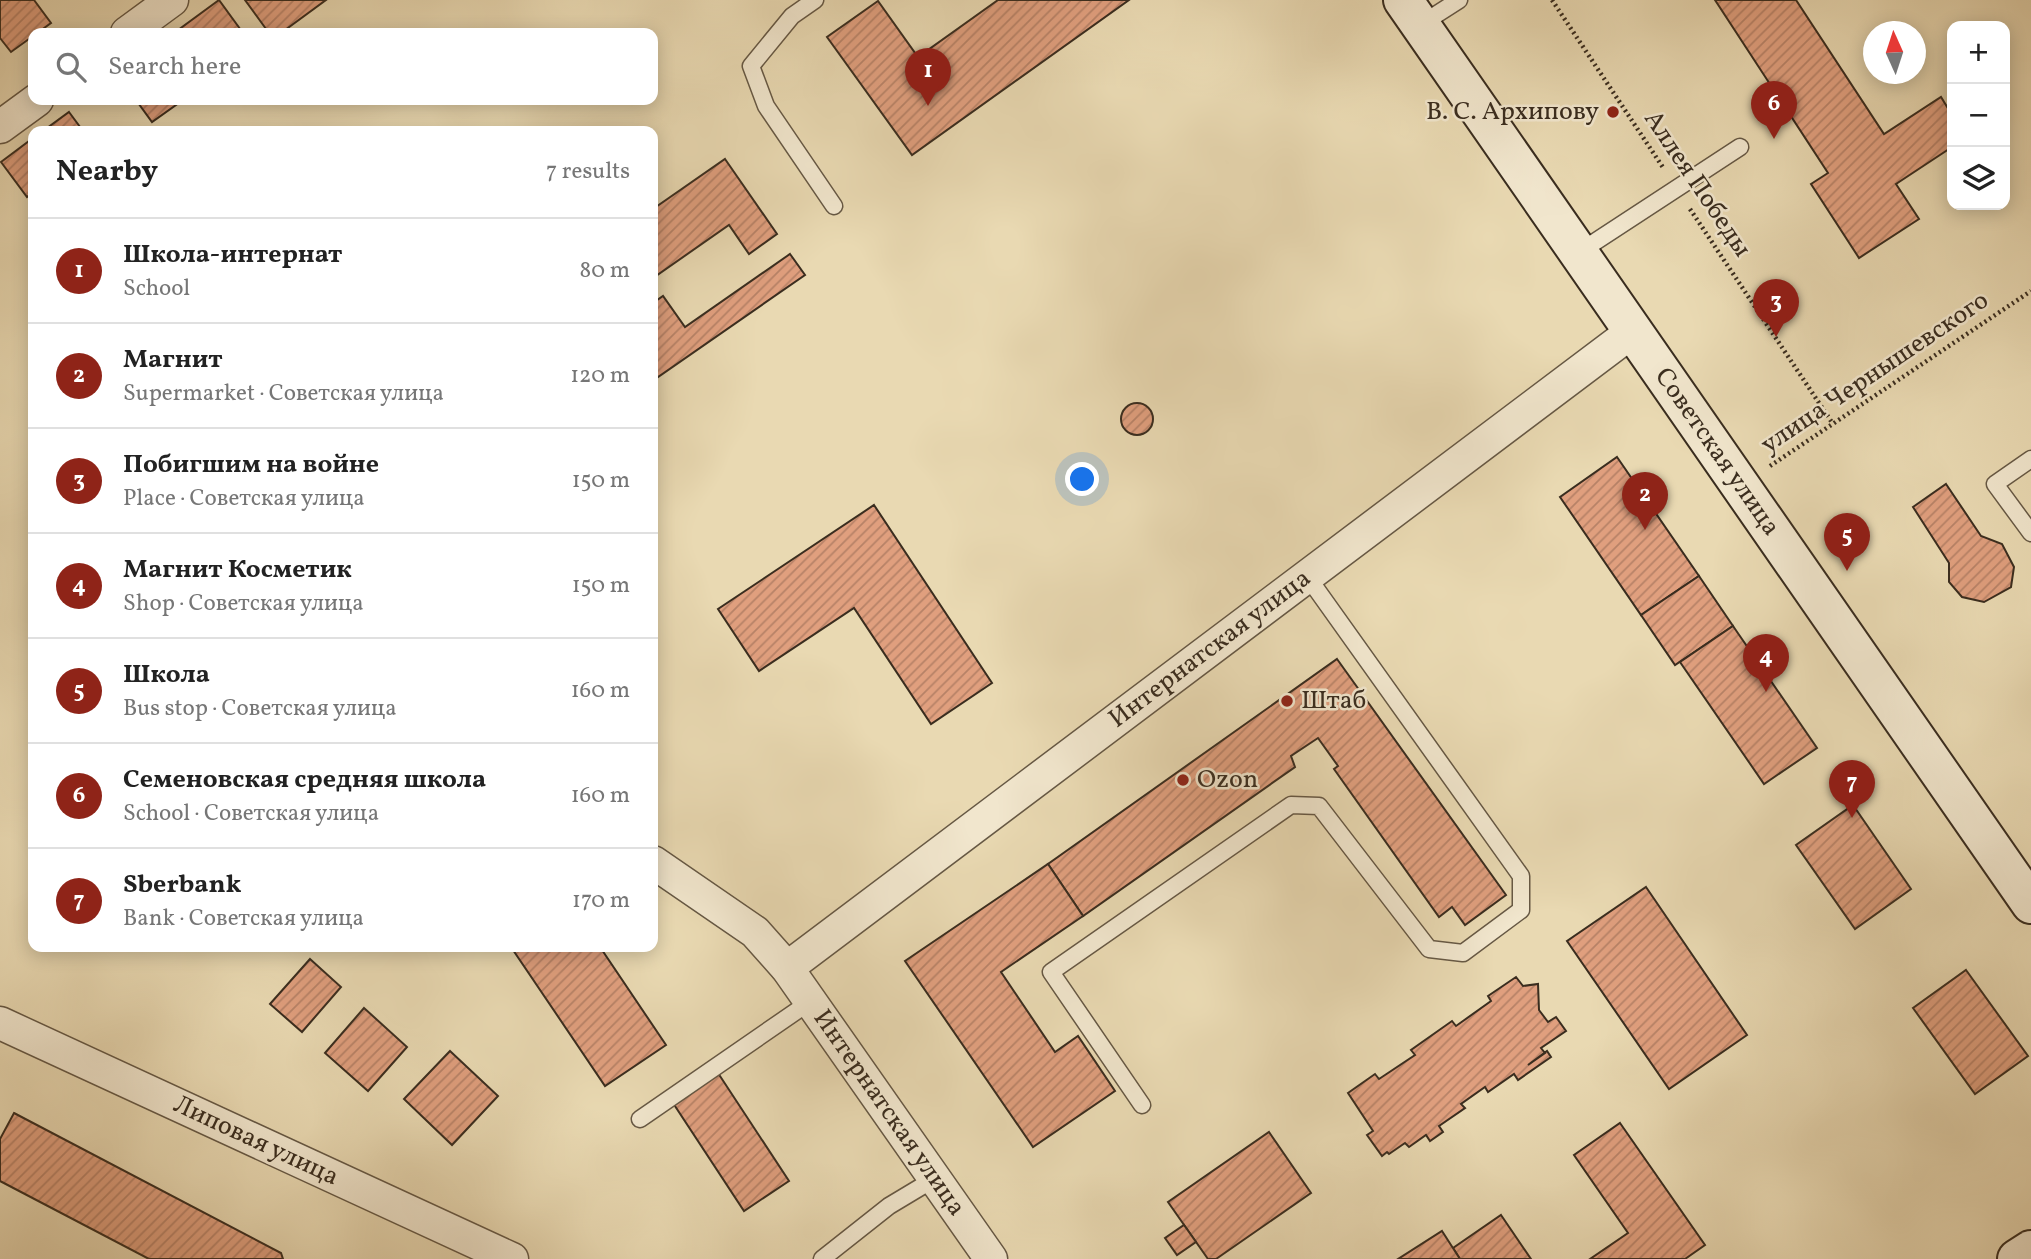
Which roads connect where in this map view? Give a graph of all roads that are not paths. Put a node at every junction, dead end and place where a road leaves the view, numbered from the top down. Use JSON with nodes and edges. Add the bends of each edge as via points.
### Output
{"nodes":[{"id":1,"x":172,"y":0,"type":"edge"},
{"id":2,"x":814,"y":0,"type":"edge"},
{"id":3,"x":1459,"y":0,"type":"edge"},
{"id":4,"x":1411,"y":12,"type":"edge"},
{"id":5,"x":134,"y":28,"type":"edge"},
{"id":6,"x":30,"y":105,"type":"edge"},
{"id":7,"x":0,"y":127,"type":"edge"},
{"id":8,"x":1740,"y":147,"type":"dead end"},
{"id":9,"x":835,"y":206,"type":"dead end"},
{"id":10,"x":1578,"y":253,"type":"junction"},
{"id":11,"x":1633,"y":331,"type":"junction"},
{"id":12,"x":2031,"y":459,"type":"edge"},
{"id":13,"x":2031,"y":533,"type":"edge"},
{"id":14,"x":1307,"y":576,"type":"junction"},
{"id":15,"x":658,"y":865,"type":"edge"},
{"id":16,"x":2031,"y":904,"type":"edge"},
{"id":17,"x":787,"y":968,"type":"junction"},
{"id":18,"x":811,"y":1001,"type":"junction"},
{"id":19,"x":0,"y":1023,"type":"edge"},
{"id":20,"x":1142,"y":1105,"type":"dead end"},
{"id":21,"x":640,"y":1119,"type":"dead end"},
{"id":22,"x":934,"y":1179,"type":"junction"},
{"id":23,"x":2031,"y":1250,"type":"edge"},
{"id":24,"x":512,"y":1259,"type":"edge"},
{"id":25,"x":822,"y":1259,"type":"edge"},
{"id":26,"x":990,"y":1259,"type":"edge"},
{"id":27,"x":2017,"y":1259,"type":"edge"}],
"edges":[{"from":1,"to":5,"type":"street"},
{"from":2,"to":9,"type":"lane","via":[[792,16],[751,66],[766,106]]},
{"from":3,"to":4,"type":"lane"},
{"from":4,"to":10,"type":"main road","name":"Советская улица"},
{"from":6,"to":7,"type":"street"},
{"from":8,"to":10,"type":"lane"},
{"from":10,"to":11,"type":"main road","name":"Советская улица"},
{"from":11,"to":14,"type":"street","name":"Интернатская улица"},
{"from":11,"to":16,"type":"main road","name":"Советская улица"},
{"from":12,"to":13,"type":"lane","via":[[1995,484]]},
{"from":14,"to":17,"type":"street","name":"Интернатская улица"},
{"from":14,"to":20,"type":"lane","via":[[1521,876],[1521,910],[1463,953],[1429,949],[1319,806],[1291,805],[1051,972]]},
{"from":15,"to":17,"type":"street","name":"Интернатская улица","via":[[755,932]]},
{"from":17,"to":18,"type":"street","name":"Интернатская улица"},
{"from":18,"to":21,"type":"lane"},
{"from":18,"to":22,"type":"street","name":"Интернатская улица"},
{"from":19,"to":24,"type":"street","name":"Липовая улица"},
{"from":22,"to":25,"type":"lane","via":[[889,1206]]},
{"from":22,"to":26,"type":"street","name":"Интернатская улица"},
{"from":23,"to":27,"type":"main road"}]}
